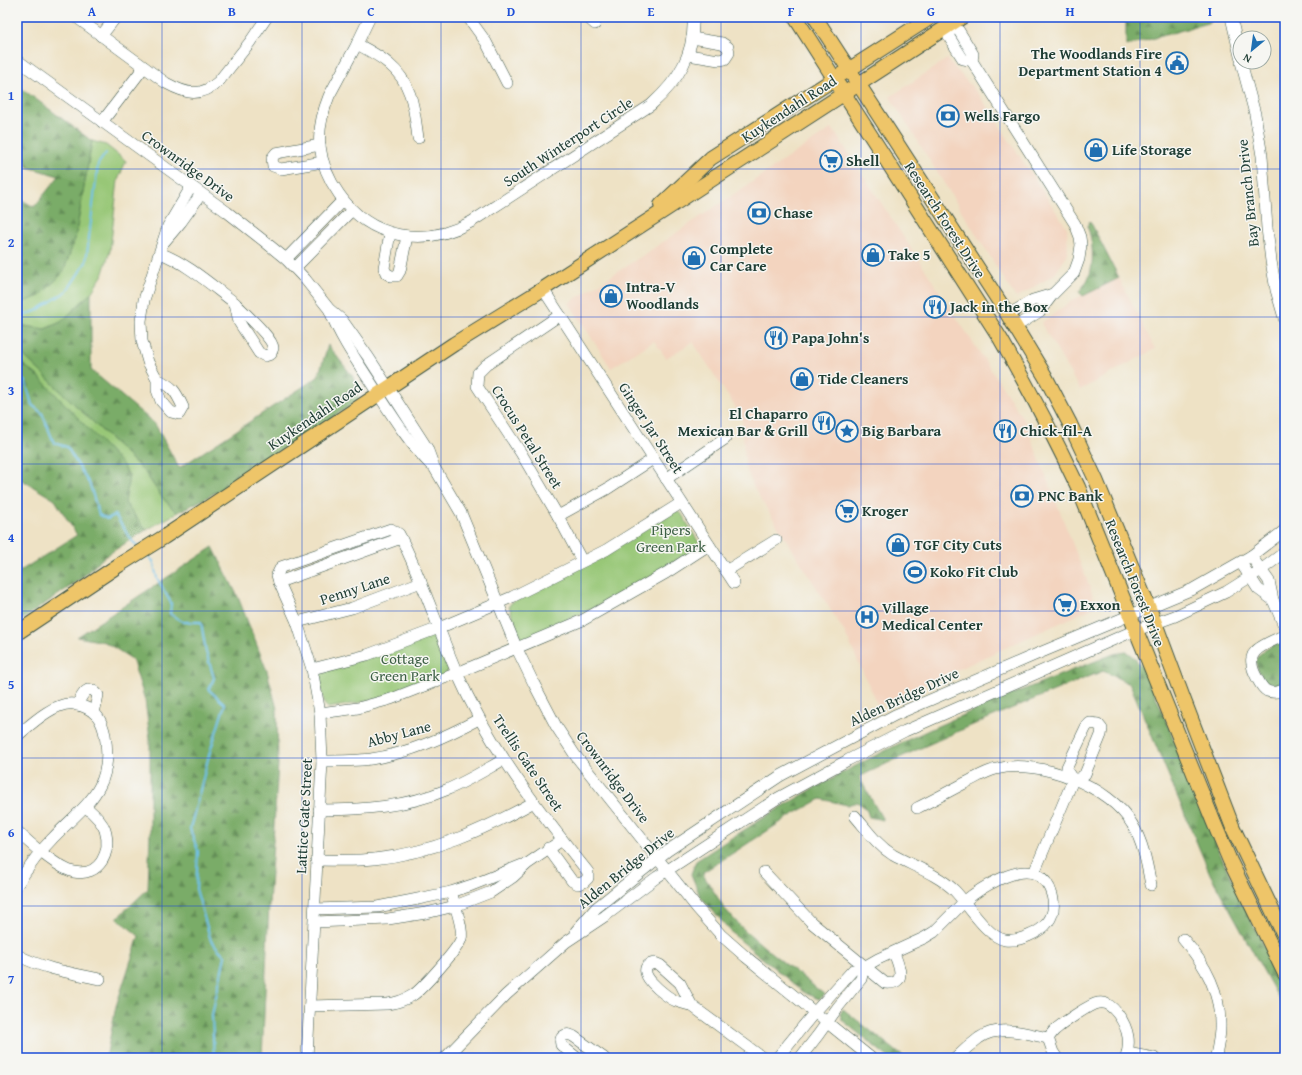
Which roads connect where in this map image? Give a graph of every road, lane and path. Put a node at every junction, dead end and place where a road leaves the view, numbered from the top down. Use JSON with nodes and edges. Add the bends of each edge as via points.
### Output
{"nodes":[{"id":1,"x":76,"y":17,"type":"edge"},
{"id":2,"x":116,"y":17,"type":"edge"},
{"id":3,"x":267,"y":17,"type":"edge"},
{"id":4,"x":370,"y":17,"type":"edge"},
{"id":5,"x":468,"y":17,"type":"edge"},
{"id":6,"x":693,"y":17,"type":"edge"},
{"id":7,"x":795,"y":17,"type":"edge"},
{"id":8,"x":815,"y":17,"type":"edge"},
{"id":9,"x":931,"y":17,"type":"edge"},
{"id":10,"x":962,"y":17,"type":"edge"},
{"id":11,"x":1224,"y":17,"type":"edge"},
{"id":12,"x":1232,"y":17,"type":"edge"},
{"id":13,"x":90,"y":21,"type":"edge"},
{"id":14,"x":949,"y":25,"type":"junction"},
{"id":15,"x":1235,"y":30,"type":"edge"},
{"id":16,"x":101,"y":36,"type":"junction"},
{"id":17,"x":1232,"y":37,"type":"edge"},
{"id":18,"x":692,"y":38,"type":"junction"},
{"id":19,"x":357,"y":44,"type":"junction"},
{"id":20,"x":688,"y":55,"type":"junction"},
{"id":21,"x":17,"y":60,"type":"edge"},
{"id":22,"x":144,"y":67,"type":"junction"},
{"id":23,"x":849,"y":69,"type":"junction"},
{"id":24,"x":1243,"y":70,"type":"edge"},
{"id":25,"x":834,"y":79,"type":"junction"},
{"id":26,"x":506,"y":83,"type":"dead end"},
{"id":27,"x":859,"y":84,"type":"junction"},
{"id":28,"x":844,"y":94,"type":"junction"},
{"id":29,"x":102,"y":122,"type":"junction"},
{"id":30,"x":418,"y":138,"type":"dead end"},
{"id":31,"x":320,"y":145,"type":"junction"},
{"id":32,"x":323,"y":162,"type":"junction"},
{"id":33,"x":190,"y":187,"type":"junction"},
{"id":34,"x":201,"y":194,"type":"junction"},
{"id":35,"x":343,"y":200,"type":"junction"},
{"id":36,"x":352,"y":210,"type":"junction"},
{"id":37,"x":635,"y":230,"type":"junction"},
{"id":38,"x":390,"y":233,"type":"junction"},
{"id":39,"x":407,"y":236,"type":"junction"},
{"id":40,"x":161,"y":249,"type":"junction"},
{"id":41,"x":286,"y":259,"type":"junction"},
{"id":42,"x":295,"y":268,"type":"junction"},
{"id":43,"x":543,"y":289,"type":"junction"},
{"id":44,"x":969,"y":290,"type":"junction"},
{"id":45,"x":1053,"y":294,"type":"junction"},
{"id":46,"x":235,"y":303,"type":"dead end"},
{"id":47,"x":1008,"y":315,"type":"junction"},
{"id":48,"x":560,"y":316,"type":"junction"},
{"id":49,"x":1285,"y":321,"type":"edge"},
{"id":50,"x":991,"y":324,"type":"junction"},
{"id":51,"x":1016,"y":327,"type":"junction"},
{"id":52,"x":1038,"y":365,"type":"junction"},
{"id":53,"x":157,"y":379,"type":"dead end"},
{"id":54,"x":383,"y":391,"type":"junction"},
{"id":55,"x":725,"y":439,"type":"dead end"},
{"id":56,"x":654,"y":460,"type":"junction"},
{"id":57,"x":666,"y":479,"type":"junction"},
{"id":58,"x":682,"y":503,"type":"junction"},
{"id":59,"x":558,"y":516,"type":"junction"},
{"id":60,"x":1285,"y":530,"type":"edge"},
{"id":61,"x":776,"y":540,"type":"dead end"},
{"id":62,"x":709,"y":545,"type":"junction"},
{"id":63,"x":1285,"y":552,"type":"edge"},
{"id":64,"x":1251,"y":556,"type":"junction"},
{"id":65,"x":582,"y":561,"type":"junction"},
{"id":66,"x":1241,"y":563,"type":"junction"},
{"id":67,"x":1261,"y":570,"type":"junction"},
{"id":68,"x":726,"y":571,"type":"junction"},
{"id":69,"x":1251,"y":577,"type":"junction"},
{"id":70,"x":279,"y":582,"type":"joint"},
{"id":71,"x":421,"y":582,"type":"junction"},
{"id":72,"x":734,"y":583,"type":"dead end"},
{"id":73,"x":1273,"y":600,"type":"junction"},
{"id":74,"x":498,"y":603,"type":"junction"},
{"id":75,"x":1149,"y":608,"type":"junction"},
{"id":76,"x":1130,"y":615,"type":"junction"},
{"id":77,"x":297,"y":622,"type":"junction"},
{"id":78,"x":1155,"y":623,"type":"junction"},
{"id":79,"x":439,"y":628,"type":"junction"},
{"id":80,"x":1285,"y":628,"type":"edge"},
{"id":81,"x":1136,"y":630,"type":"junction"},
{"id":82,"x":17,"y":634,"type":"edge"},
{"id":83,"x":1285,"y":635,"type":"edge"},
{"id":84,"x":517,"y":649,"type":"junction"},
{"id":85,"x":312,"y":669,"type":"junction"},
{"id":86,"x":457,"y":674,"type":"junction"},
{"id":87,"x":1285,"y":689,"type":"edge"},
{"id":88,"x":77,"y":705,"type":"junction"},
{"id":89,"x":94,"y":713,"type":"junction"},
{"id":90,"x":320,"y":713,"type":"junction"},
{"id":91,"x":479,"y":718,"type":"junction"},
{"id":92,"x":17,"y":736,"type":"edge"},
{"id":93,"x":503,"y":760,"type":"junction"},
{"id":94,"x":322,"y":761,"type":"junction"},
{"id":95,"x":1073,"y":780,"type":"junction"},
{"id":96,"x":534,"y":802,"type":"junction"},
{"id":97,"x":86,"y":807,"type":"junction"},
{"id":98,"x":917,"y":808,"type":"dead end"},
{"id":99,"x":319,"y":810,"type":"junction"},
{"id":100,"x":855,"y":816,"type":"dead end"},
{"id":101,"x":17,"y":831,"type":"edge"},
{"id":102,"x":562,"y":840,"type":"junction"},
{"id":103,"x":548,"y":848,"type":"junction"},
{"id":104,"x":41,"y":852,"type":"junction"},
{"id":105,"x":657,"y":859,"type":"junction"},
{"id":106,"x":316,"y":860,"type":"junction"},
{"id":107,"x":526,"y":864,"type":"junction"},
{"id":108,"x":667,"y":871,"type":"junction"},
{"id":109,"x":764,"y":872,"type":"dead end"},
{"id":110,"x":1034,"y":873,"type":"junction"},
{"id":111,"x":17,"y":885,"type":"edge"},
{"id":112,"x":1151,"y":885,"type":"dead end"},
{"id":113,"x":451,"y":892,"type":"junction"},
{"id":114,"x":965,"y":901,"type":"junction"},
{"id":115,"x":455,"y":906,"type":"junction"},
{"id":116,"x":315,"y":910,"type":"junction"},
{"id":117,"x":315,"y":922,"type":"junction"},
{"id":118,"x":1285,"y":937,"type":"edge"},
{"id":119,"x":1183,"y":939,"type":"dead end"},
{"id":120,"x":566,"y":942,"type":"junction"},
{"id":121,"x":894,"y":953,"type":"junction"},
{"id":122,"x":17,"y":955,"type":"edge"},
{"id":123,"x":864,"y":967,"type":"junction"},
{"id":124,"x":1285,"y":974,"type":"edge"},
{"id":125,"x":100,"y":979,"type":"dead end"},
{"id":126,"x":310,"y":1006,"type":"junction"},
{"id":127,"x":692,"y":1006,"type":"dead end"},
{"id":128,"x":814,"y":1013,"type":"junction"},
{"id":129,"x":827,"y":1023,"type":"junction"},
{"id":130,"x":1048,"y":1038,"type":"junction"},
{"id":131,"x":1127,"y":1056,"type":"edge"},
{"id":132,"x":307,"y":1058,"type":"edge"},
{"id":133,"x":444,"y":1058,"type":"edge"},
{"id":134,"x":577,"y":1058,"type":"edge"},
{"id":135,"x":604,"y":1058,"type":"edge"},
{"id":136,"x":762,"y":1058,"type":"edge"},
{"id":137,"x":777,"y":1058,"type":"edge"},
{"id":138,"x":800,"y":1058,"type":"edge"},
{"id":139,"x":871,"y":1058,"type":"edge"},
{"id":140,"x":956,"y":1058,"type":"edge"},
{"id":141,"x":1057,"y":1058,"type":"edge"},
{"id":142,"x":1154,"y":1058,"type":"edge"},
{"id":143,"x":1216,"y":1058,"type":"edge"}],
"edges":[{"from":1,"to":13,"type":"street"},
{"from":2,"to":16,"type":"street"},
{"from":3,"to":22,"type":"street","via":[[220,81],[196,98],[166,83]]},
{"from":4,"to":19,"type":"street","name":"South Winterport Circle"},
{"from":5,"to":26,"type":"street","via":[[486,42]]},
{"from":6,"to":18,"type":"street","name":"South Winterport Circle"},
{"from":7,"to":25,"type":"main road","name":"Research Forest Drive"},
{"from":8,"to":23,"type":"main road","name":"Research Forest Drive"},
{"from":9,"to":23,"type":"main road","name":"Kuykendahl Road"},
{"from":10,"to":14,"type":"main road","name":"Kuykendahl Road"},
{"from":11,"to":17,"type":"street","name":"Bay Branch Drive"},
{"from":12,"to":15,"type":"street","name":"Bay Branch Drive"},
{"from":13,"to":16,"type":"street"},
{"from":14,"to":27,"type":"main road","name":"Kuykendahl Road"},
{"from":14,"to":45,"type":"street","via":[[958,31],[970,48],[973,54],[972,61],[1075,224],[1080,237],[1079,259],[1074,273]]},
{"from":16,"to":22,"type":"street"},
{"from":18,"to":20,"type":"street","name":"South Winterport Circle"},
{"from":18,"to":20,"type":"street","via":[[722,43],[728,47],[729,53],[725,59],[719,60]]},
{"from":19,"to":30,"type":"street","via":[[386,61],[403,79],[412,99]]},
{"from":19,"to":31,"type":"street","name":"South Winterport Circle","via":[[329,96],[320,131]]},
{"from":20,"to":39,"type":"street","name":"South Winterport Circle","via":[[672,84],[651,106],[471,222],[459,229],[438,235]]},
{"from":21,"to":29,"type":"street","name":"Crownridge Drive"},
{"from":22,"to":29,"type":"street"},
{"from":23,"to":25,"type":"main road","name":"Kuykendahl Road"},
{"from":23,"to":27,"type":"main road","name":"Research Forest Drive"},
{"from":24,"to":49,"type":"street","name":"Bay Branch Drive","via":[[1255,114],[1262,156],[1271,261]]},
{"from":25,"to":28,"type":"main road","name":"Research Forest Drive"},
{"from":25,"to":37,"type":"main road","name":"Kuykendahl Road","via":[[711,158]]},
{"from":27,"to":28,"type":"main road","name":"Kuykendahl Road"},
{"from":27,"to":47,"type":"main road","name":"Research Forest Drive"},
{"from":28,"to":37,"type":"main road","name":"Kuykendahl Road"},
{"from":28,"to":44,"type":"main road","name":"Research Forest Drive"},
{"from":29,"to":33,"type":"street","name":"Crownridge Drive"},
{"from":31,"to":32,"type":"street","name":"South Winterport Circle"},
{"from":31,"to":32,"type":"street","via":[[276,153],[272,158],[273,166],[281,169]]},
{"from":32,"to":35,"type":"street","name":"South Winterport Circle","via":[[332,184]]},
{"from":33,"to":34,"type":"street","name":"Crownridge Drive"},
{"from":33,"to":40,"type":"street","via":[[171,217]]},
{"from":34,"to":40,"type":"street"},
{"from":34,"to":41,"type":"street","name":"Crownridge Drive"},
{"from":35,"to":36,"type":"street","name":"South Winterport Circle"},
{"from":35,"to":41,"type":"street"},
{"from":36,"to":38,"type":"street","name":"South Winterport Circle","via":[[370,224]]},
{"from":36,"to":42,"type":"street"},
{"from":37,"to":43,"type":"main road","name":"Kuykendahl Road"},
{"from":38,"to":39,"type":"street","name":"South Winterport Circle"},
{"from":38,"to":39,"type":"street","via":[[384,268],[391,276],[397,276],[400,270]]},
{"from":40,"to":46,"type":"street"},
{"from":40,"to":53,"type":"street","via":[[144,300],[141,321],[144,352]]},
{"from":41,"to":42,"type":"street","name":"Crownridge Drive"},
{"from":42,"to":54,"type":"street","name":"Crownridge Drive","via":[[329,309],[336,326]]},
{"from":43,"to":48,"type":"street","name":"Ginger Jar Street"},
{"from":43,"to":54,"type":"main road","name":"Kuykendahl Road"},
{"from":44,"to":50,"type":"main road","name":"Research Forest Drive"},
{"from":44,"to":51,"type":"main road","via":[[981,297],[1001,323]]},
{"from":45,"to":47,"type":"street","via":[[1033,300]]},
{"from":45,"to":51,"type":"street","via":[[1040,311]]},
{"from":47,"to":51,"type":"main road","name":"Research Forest Drive"},
{"from":48,"to":56,"type":"street","name":"Ginger Jar Street"},
{"from":48,"to":59,"type":"street","name":"Crocus Petal Street","via":[[486,365],[478,373],[477,386]]},
{"from":50,"to":52,"type":"main road","via":[[1010,333],[1028,358]]},
{"from":50,"to":76,"type":"main road","name":"Research Forest Drive","via":[[1028,385],[1078,487]]},
{"from":51,"to":52,"type":"main road","name":"Research Forest Drive"},
{"from":52,"to":75,"type":"main road","name":"Research Forest Drive","via":[[1094,476]]},
{"from":54,"to":74,"type":"street","name":"Crownridge Drive","via":[[416,447],[434,467],[460,513]]},
{"from":54,"to":82,"type":"main road","name":"Kuykendahl Road"},
{"from":55,"to":57,"type":"street"},
{"from":56,"to":57,"type":"street","name":"Ginger Jar Street"},
{"from":56,"to":59,"type":"street"},
{"from":57,"to":58,"type":"street","name":"Ginger Jar Street"},
{"from":58,"to":62,"type":"street","name":"Ginger Jar Street"},
{"from":58,"to":65,"type":"street","via":[[606,550]]},
{"from":59,"to":65,"type":"street","name":"Crocus Petal Street"},
{"from":60,"to":64,"type":"street","name":"Alden Bridge Drive"},
{"from":61,"to":68,"type":"street"},
{"from":62,"to":68,"type":"street","name":"Ginger Jar Street"},
{"from":62,"to":84,"type":"street","via":[[666,573],[583,620]]},
{"from":63,"to":67,"type":"street","name":"Alden Bridge Drive"},
{"from":64,"to":66,"type":"street","name":"Alden Bridge Drive"},
{"from":64,"to":67,"type":"street"},
{"from":65,"to":74,"type":"street"},
{"from":66,"to":69,"type":"street"},
{"from":66,"to":75,"type":"street","name":"Alden Bridge Drive","via":[[1193,589]]},
{"from":67,"to":69,"type":"street","name":"Alden Bridge Drive"},
{"from":67,"to":73,"type":"street","via":[[1269,581]]},
{"from":68,"to":72,"type":"street","name":"Ginger Jar Street"},
{"from":69,"to":73,"type":"street","via":[[1258,589]]},
{"from":69,"to":78,"type":"street","name":"Alden Bridge Drive","via":[[1220,595]]},
{"from":70,"to":71,"type":"street","name":"Trellis Gate Street","via":[[281,567],[391,529],[396,530],[401,538]]},
{"from":70,"to":77,"type":"street","name":"Lattice Gate Street"},
{"from":71,"to":77,"type":"street","name":"Penny Lane","via":[[352,608]]},
{"from":71,"to":79,"type":"street","name":"Trellis Gate Street"},
{"from":73,"to":80,"type":"street"},
{"from":74,"to":79,"type":"street"},
{"from":74,"to":84,"type":"street","name":"Crownridge Drive"},
{"from":75,"to":76,"type":"street","name":"Alden Bridge Drive"},
{"from":75,"to":78,"type":"main road","name":"Research Forest Drive"},
{"from":76,"to":81,"type":"main road","name":"Research Forest Drive"},
{"from":76,"to":105,"type":"street","name":"Alden Bridge Drive","via":[[888,719],[780,776]]},
{"from":77,"to":85,"type":"street","name":"Lattice Gate Street"},
{"from":78,"to":81,"type":"street","name":"Alden Bridge Drive"},
{"from":78,"to":118,"type":"main road","name":"Research Forest Drive","via":[[1233,828]]},
{"from":79,"to":85,"type":"street","via":[[367,655]]},
{"from":79,"to":86,"type":"street","name":"Trellis Gate Street"},
{"from":81,"to":108,"type":"street","name":"Alden Bridge Drive","via":[[905,731],[848,760],[778,798]]},
{"from":81,"to":124,"type":"main road","name":"Research Forest Drive","via":[[1228,855]]},
{"from":83,"to":87,"type":"street","via":[[1258,649],[1252,659],[1261,686],[1266,691]]},
{"from":84,"to":86,"type":"street"},
{"from":84,"to":105,"type":"street","name":"Crownridge Drive","via":[[546,707],[576,755]]},
{"from":85,"to":90,"type":"street","name":"Lattice Gate Street"},
{"from":86,"to":90,"type":"street","via":[[374,704]]},
{"from":86,"to":91,"type":"street","name":"Trellis Gate Street"},
{"from":88,"to":89,"type":"street"},
{"from":88,"to":89,"type":"street","via":[[85,691],[93,690],[98,695]]},
{"from":88,"to":92,"type":"street","via":[[73,703],[50,710]]},
{"from":89,"to":97,"type":"street","via":[[103,726],[107,754],[105,773],[99,788]]},
{"from":90,"to":94,"type":"street","name":"Lattice Gate Street"},
{"from":91,"to":93,"type":"street","name":"Trellis Gate Street"},
{"from":91,"to":94,"type":"street","name":"Abby Lane","via":[[428,744],[400,753],[371,759]]},
{"from":93,"to":96,"type":"street","name":"Trellis Gate Street"},
{"from":93,"to":99,"type":"street","via":[[463,782],[431,795],[384,807]]},
{"from":94,"to":99,"type":"street","name":"Lattice Gate Street"},
{"from":95,"to":95,"type":"street","via":[[1084,774],[1101,734],[1102,729],[1096,723],[1090,723],[1086,727],[1067,767]]},
{"from":95,"to":98,"type":"street","via":[[1056,772],[1011,766],[983,774]]},
{"from":95,"to":110,"type":"street"},
{"from":95,"to":112,"type":"street","via":[[1101,793],[1124,812],[1138,835]]},
{"from":96,"to":102,"type":"street","name":"Trellis Gate Street"},
{"from":96,"to":106,"type":"street","via":[[487,827],[430,848],[374,859]]},
{"from":97,"to":104,"type":"street","via":[[56,834]]},
{"from":97,"to":104,"type":"street","via":[[105,829],[107,838],[105,854],[99,866],[88,872],[75,872],[67,870]]},
{"from":99,"to":106,"type":"street","name":"Lattice Gate Street"},
{"from":100,"to":114,"type":"street","via":[[886,850],[940,880]]},
{"from":101,"to":104,"type":"street"},
{"from":102,"to":103,"type":"street"},
{"from":102,"to":103,"type":"street","name":"Trellis Gate Street","via":[[588,872],[588,878],[584,882],[578,884],[572,881]]},
{"from":103,"to":107,"type":"street"},
{"from":104,"to":111,"type":"street"},
{"from":105,"to":108,"type":"street","name":"Crownridge Drive"},
{"from":105,"to":120,"type":"street","name":"Alden Bridge Drive","via":[[596,908]]},
{"from":106,"to":116,"type":"street","name":"Lattice Gate Street"},
{"from":107,"to":113,"type":"street"},
{"from":107,"to":115,"type":"street","via":[[513,877],[490,892]]},
{"from":108,"to":120,"type":"street","name":"Alden Bridge Drive"},
{"from":108,"to":128,"type":"street","name":"Crownridge Drive","via":[[721,935]]},
{"from":109,"to":123,"type":"street","via":[[812,923]]},
{"from":110,"to":114,"type":"street","via":[[1018,873],[988,885]]},
{"from":110,"to":114,"type":"street","via":[[1047,883],[1052,892],[1052,911],[1049,921],[1042,928],[1026,936],[1012,941],[994,936]]},
{"from":113,"to":115,"type":"street"},
{"from":113,"to":116,"type":"street","via":[[377,907]]},
{"from":114,"to":121,"type":"street","via":[[934,932]]},
{"from":115,"to":117,"type":"street","via":[[388,919]]},
{"from":115,"to":126,"type":"street","via":[[461,939],[452,954],[414,994],[396,1003]]},
{"from":116,"to":117,"type":"street","name":"Lattice Gate Street"},
{"from":117,"to":126,"type":"street","name":"Lattice Gate Street"},
{"from":119,"to":143,"type":"street","via":[[1204,967],[1217,997],[1220,1029]]},
{"from":120,"to":133,"type":"street","name":"Alden Bridge Drive","via":[[506,995]]},
{"from":121,"to":123,"type":"street"},
{"from":121,"to":123,"type":"street","via":[[900,968],[900,976],[892,984],[885,983]]},
{"from":122,"to":125,"type":"street","via":[[60,972]]},
{"from":123,"to":128,"type":"street","via":[[852,970]]},
{"from":123,"to":129,"type":"street","via":[[861,979]]},
{"from":126,"to":132,"type":"street","name":"Lattice Gate Street"},
{"from":127,"to":136,"type":"street"},
{"from":128,"to":129,"type":"street","name":"Crownridge Drive"},
{"from":128,"to":137,"type":"street"},
{"from":129,"to":138,"type":"street"},
{"from":129,"to":139,"type":"street","name":"Crownridge Drive"},
{"from":130,"to":131,"type":"street","via":[[1090,1005],[1104,1003],[1116,1012],[1126,1030]]},
{"from":130,"to":140,"type":"street","via":[[998,1031],[980,1037]]},
{"from":130,"to":141,"type":"street"},
{"from":131,"to":142,"type":"street"},
{"from":134,"to":135,"type":"street","via":[[562,1047],[560,1040],[563,1036],[573,1036]]}]}
